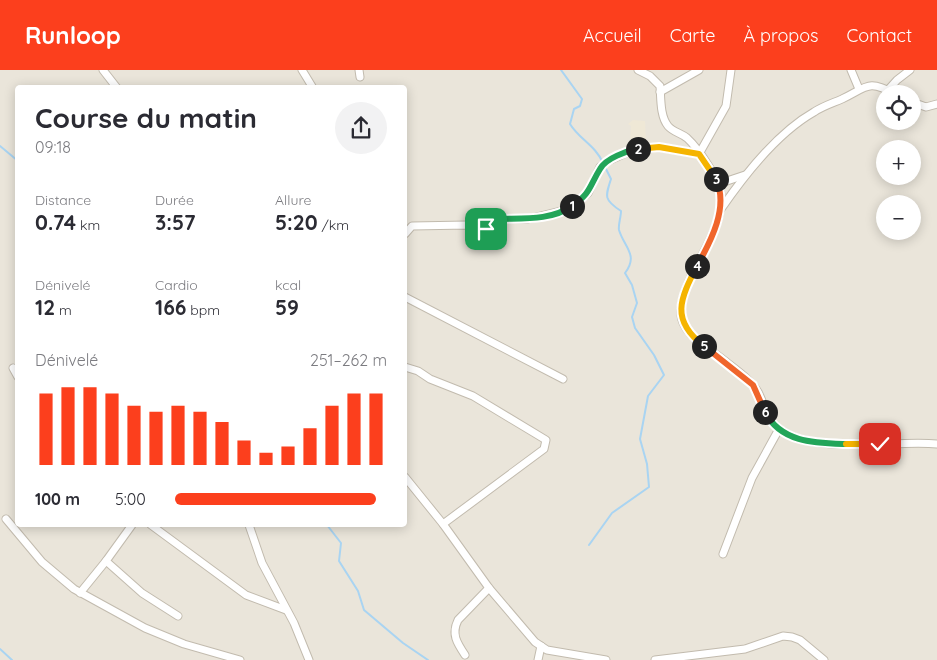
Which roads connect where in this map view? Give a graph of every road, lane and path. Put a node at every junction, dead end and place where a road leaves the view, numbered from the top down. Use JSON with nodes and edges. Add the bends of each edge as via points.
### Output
{"nodes":[{"id":1,"x":103,"y":70,"type":"edge"},
{"id":2,"x":302,"y":70,"type":"edge"},
{"id":3,"x":638,"y":70,"type":"edge"},
{"id":4,"x":699,"y":70,"type":"edge"},
{"id":5,"x":852,"y":70,"type":"edge"},
{"id":6,"x":910,"y":70,"type":"edge"},
{"id":7,"x":732,"y":71,"type":"edge"},
{"id":8,"x":115,"y":85,"type":"edge"},
{"id":9,"x":311,"y":85,"type":"edge"},
{"id":10,"x":895,"y":85,"type":"edge"},
{"id":11,"x":876,"y":86,"type":"edge"},
{"id":12,"x":859,"y":89,"type":"junction"},
{"id":13,"x":660,"y":92,"type":"junction"},
{"id":14,"x":937,"y":104,"type":"edge"},
{"id":15,"x":921,"y":105,"type":"edge"},
{"id":16,"x":699,"y":154,"type":"junction"},
{"id":17,"x":745,"y":175,"type":"junction"},
{"id":18,"x":718,"y":184,"type":"junction"},
{"id":19,"x":720,"y":210,"type":"junction"},
{"id":20,"x":407,"y":232,"type":"edge"},
{"id":21,"x":407,"y":298,"type":"edge"},
{"id":22,"x":13,"y":368,"type":"dead end"},
{"id":23,"x":407,"y":368,"type":"edge"},
{"id":24,"x":15,"y":372,"type":"edge"},
{"id":25,"x":563,"y":379,"type":"dead end"},
{"id":26,"x":779,"y":429,"type":"junction"},
{"id":27,"x":937,"y":444,"type":"edge"},
{"id":28,"x":407,"y":479,"type":"edge"},
{"id":29,"x":6,"y":519,"type":"dead end"},
{"id":30,"x":443,"y":524,"type":"junction"},
{"id":31,"x":131,"y":527,"type":"edge"},
{"id":32,"x":250,"y":527,"type":"edge"},
{"id":33,"x":161,"y":528,"type":"edge"},
{"id":34,"x":722,"y":554,"type":"dead end"},
{"id":35,"x":106,"y":561,"type":"junction"},
{"id":36,"x":489,"y":588,"type":"junction"},
{"id":37,"x":80,"y":593,"type":"junction"},
{"id":38,"x":286,"y":610,"type":"junction"},
{"id":39,"x":178,"y":616,"type":"dead end"},
{"id":40,"x":541,"y":646,"type":"junction"},
{"id":41,"x":465,"y":656,"type":"dead end"},
{"id":42,"x":240,"y":660,"type":"edge"},
{"id":43,"x":309,"y":660,"type":"edge"},
{"id":44,"x":538,"y":660,"type":"edge"},
{"id":45,"x":606,"y":660,"type":"edge"},
{"id":46,"x":655,"y":660,"type":"edge"},
{"id":47,"x":824,"y":660,"type":"edge"}],
"edges":[{"from":1,"to":8,"type":"street"},
{"from":2,"to":9,"type":"street"},
{"from":3,"to":13,"type":"street","via":[[656,82]]},
{"from":4,"to":13,"type":"street"},
{"from":5,"to":12,"type":"street"},
{"from":6,"to":10,"type":"street"},
{"from":7,"to":16,"type":"street","via":[[726,106]]},
{"from":11,"to":12,"type":"street"},
{"from":12,"to":17,"type":"street","via":[[799,122]]},
{"from":13,"to":16,"type":"street","via":[[669,128],[689,140]]},
{"from":14,"to":15,"type":"street"},
{"from":16,"to":18,"type":"street"},
{"from":16,"to":20,"type":"street","via":[[659,147],[633,150],[600,167],[588,194],[569,209],[528,218],[498,219],[486,229],[412,226]]},
{"from":17,"to":18,"type":"street"},
{"from":17,"to":19,"type":"street"},
{"from":18,"to":19,"type":"street"},
{"from":19,"to":26,"type":"street","via":[[705,251],[688,283],[681,319],[691,334],[753,385],[766,414]]},
{"from":21,"to":25,"type":"street"},
{"from":22,"to":24,"type":"street"},
{"from":23,"to":30,"type":"street","via":[[472,396],[546,440],[544,449]]},
{"from":26,"to":27,"type":"street","via":[[792,438],[822,443]]},
{"from":26,"to":34,"type":"street","via":[[754,472]]},
{"from":28,"to":30,"type":"street"},
{"from":29,"to":37,"type":"street","via":[[42,562]]},
{"from":30,"to":36,"type":"street"},
{"from":31,"to":35,"type":"street"},
{"from":32,"to":38,"type":"street","via":[[262,563]]},
{"from":33,"to":38,"type":"street","via":[[206,567],[246,595]]},
{"from":35,"to":37,"type":"street"},
{"from":35,"to":39,"type":"street","via":[[142,593]]},
{"from":36,"to":40,"type":"street"},
{"from":36,"to":41,"type":"street","via":[[455,626],[456,641]]},
{"from":37,"to":42,"type":"street","via":[[145,628],[184,644]]},
{"from":38,"to":43,"type":"street"},
{"from":40,"to":44,"type":"street"},
{"from":40,"to":45,"type":"street","via":[[547,650]]},
{"from":46,"to":47,"type":"street","via":[[745,650],[783,636],[800,640]]}]}
